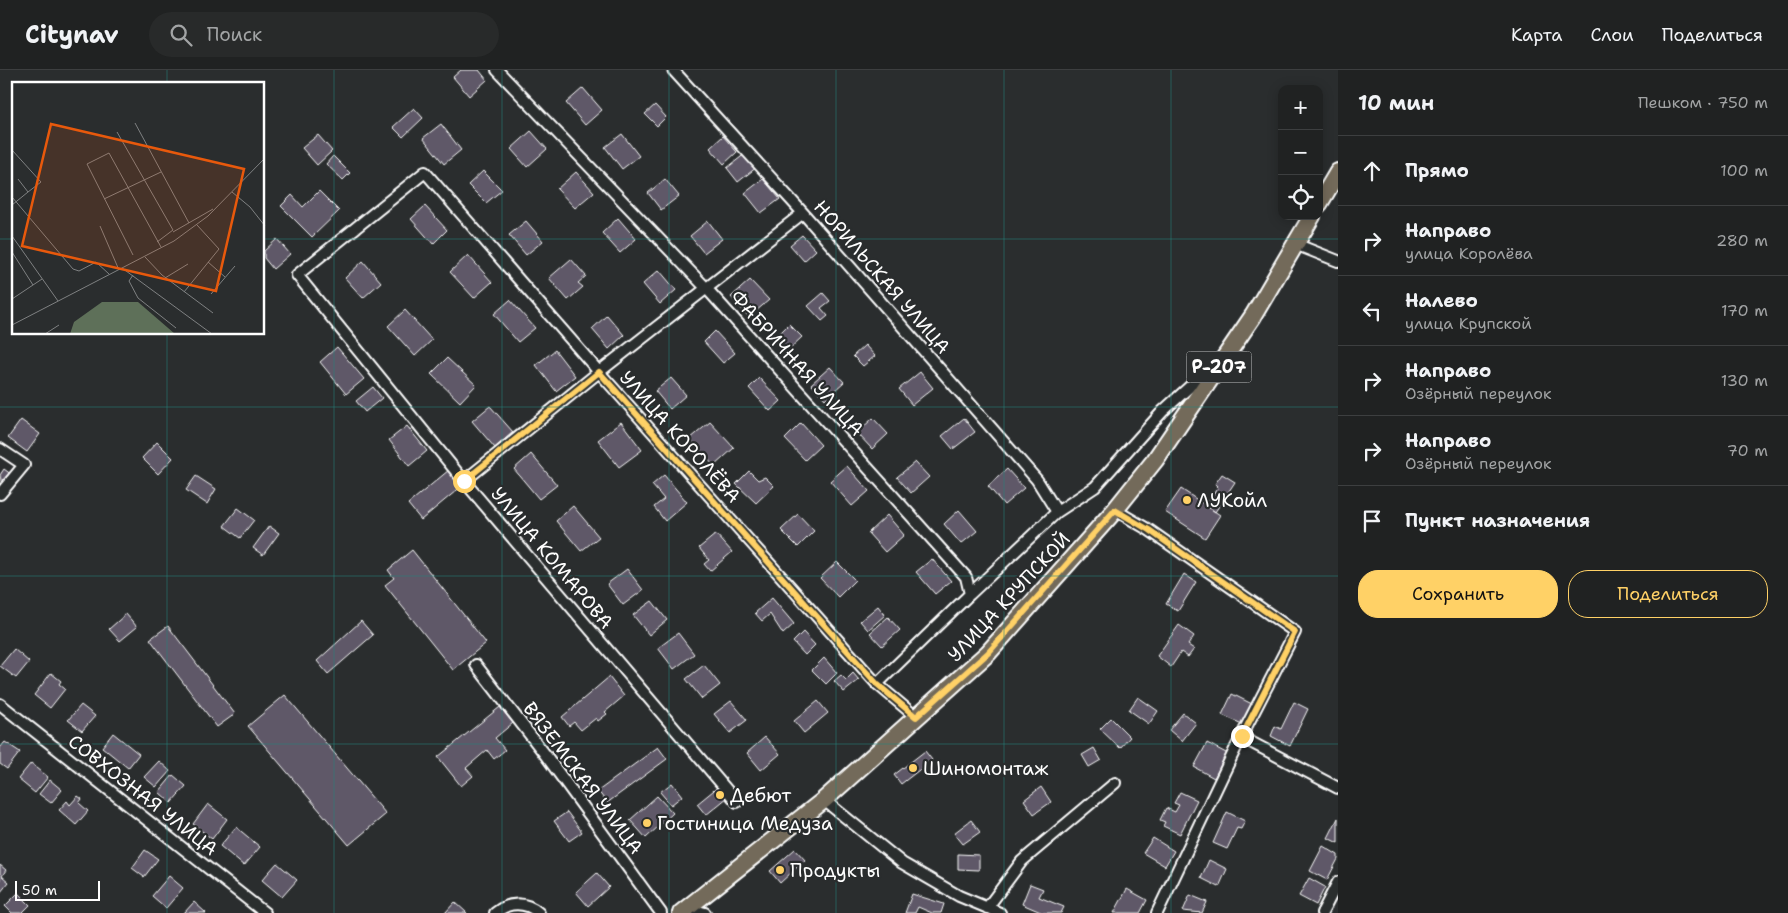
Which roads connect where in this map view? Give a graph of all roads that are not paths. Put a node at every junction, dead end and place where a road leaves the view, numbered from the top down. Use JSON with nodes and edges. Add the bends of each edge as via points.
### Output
{"nodes":[{"id":1,"x":497,"y":70,"type":"edge"},
{"id":2,"x":673,"y":70,"type":"edge"},
{"id":3,"x":425,"y":172,"type":"joint"},
{"id":4,"x":1338,"y":172,"type":"edge"},
{"id":5,"x":1323,"y":197,"type":"edge"},
{"id":6,"x":803,"y":213,"type":"junction"},
{"id":7,"x":1310,"y":220,"type":"edge"},
{"id":8,"x":1295,"y":244,"type":"junction"},
{"id":9,"x":1338,"y":261,"type":"edge"},
{"id":10,"x":707,"y":289,"type":"junction"},
{"id":11,"x":1218,"y":369,"type":"junction"},
{"id":12,"x":599,"y":372,"type":"junction"},
{"id":13,"x":0,"y":448,"type":"edge"},
{"id":14,"x":464,"y":481,"type":"junction"},
{"id":15,"x":0,"y":494,"type":"edge"},
{"id":16,"x":1115,"y":510,"type":"junction"},
{"id":17,"x":1057,"y":512,"type":"junction"},
{"id":18,"x":970,"y":594,"type":"junction"},
{"id":19,"x":476,"y":665,"type":"dead end"},
{"id":20,"x":877,"y":684,"type":"junction"},
{"id":21,"x":0,"y":704,"type":"edge"},
{"id":22,"x":916,"y":717,"type":"junction"},
{"id":23,"x":1242,"y":736,"type":"junction"},
{"id":24,"x":1114,"y":783,"type":"dead end"},
{"id":25,"x":1338,"y":788,"type":"edge"},
{"id":26,"x":824,"y":800,"type":"junction"},
{"id":27,"x":737,"y":802,"type":"dead end"},
{"id":28,"x":1338,"y":882,"type":"edge"},
{"id":29,"x":987,"y":908,"type":"junction"},
{"id":30,"x":684,"y":910,"type":"edge"},
{"id":31,"x":265,"y":913,"type":"edge"},
{"id":32,"x":495,"y":913,"type":"edge"},
{"id":33,"x":539,"y":913,"type":"edge"},
{"id":34,"x":661,"y":913,"type":"edge"},
{"id":35,"x":705,"y":913,"type":"edge"},
{"id":36,"x":1000,"y":913,"type":"edge"},
{"id":37,"x":1157,"y":913,"type":"edge"},
{"id":38,"x":1322,"y":913,"type":"edge"}],
"edges":[{"from":1,"to":10,"type":"street","name":"ФАБРИЧНАЯ УЛИЦА"},
{"from":2,"to":6,"type":"street","name":"НОРИЛЬСКАЯ УЛИЦА"},
{"from":3,"to":12,"type":"street","name":"УЛИЦА КОРОЛЁВА"},
{"from":3,"to":14,"type":"street","name":"УЛИЦА КОМАРОВА","via":[[297,275]]},
{"from":4,"to":5,"type":"main road"},
{"from":6,"to":10,"type":"street"},
{"from":6,"to":17,"type":"street","name":"НОРИЛЬСКАЯ УЛИЦА","via":[[1037,480]]},
{"from":7,"to":8,"type":"main road","name":"УЛИЦА КРУПСКОЙ","number":"Р-207"},
{"from":8,"to":9,"type":"street"},
{"from":8,"to":11,"type":"main road","name":"УЛИЦА КРУПСКОЙ","number":"Р-207"},
{"from":10,"to":12,"type":"street"},
{"from":10,"to":18,"type":"street","name":"ФАБРИЧНАЯ УЛИЦА","via":[[966,577]]},
{"from":11,"to":16,"type":"main road","name":"УЛИЦА КРУПСКОЙ","number":"Р-207","via":[[1155,460]]},
{"from":11,"to":17,"type":"street","via":[[1197,380],[1163,411],[1095,488]]},
{"from":12,"to":14,"type":"street"},
{"from":12,"to":20,"type":"street","name":"УЛИЦА КОРОЛЁВА"},
{"from":13,"to":15,"type":"street","via":[[24,465]]},
{"from":14,"to":27,"type":"street","name":"УЛИЦА КОМАРОВА"},
{"from":16,"to":22,"type":"main road","name":"УЛИЦА КРУПСКОЙ","number":"Р-207","via":[[988,653]]},
{"from":16,"to":23,"type":"street","via":[[1149,530],[1295,632]]},
{"from":17,"to":18,"type":"street"},
{"from":18,"to":20,"type":"street"},
{"from":19,"to":34,"type":"street","name":"ВЯЗЕМСКАЯ УЛИЦА"},
{"from":20,"to":22,"type":"street","name":"УЛИЦА КОРОЛЁВА"},
{"from":21,"to":31,"type":"street","name":"СОВХОЗНАЯ УЛИЦА"},
{"from":22,"to":26,"type":"main road","name":"УЛИЦА КРУПСКОЙ","number":"Р-207"},
{"from":23,"to":25,"type":"street"},
{"from":23,"to":37,"type":"street"},
{"from":24,"to":29,"type":"street","via":[[1022,861]]},
{"from":26,"to":29,"type":"street","via":[[902,863]]},
{"from":26,"to":30,"type":"main road","name":"УЛИЦА КРУПСКОЙ","number":"Р-207"},
{"from":28,"to":38,"type":"street"},
{"from":29,"to":36,"type":"street"},
{"from":30,"to":35,"type":"street"},
{"from":32,"to":33,"type":"street","via":[[507,904],[521,904]]}]}
